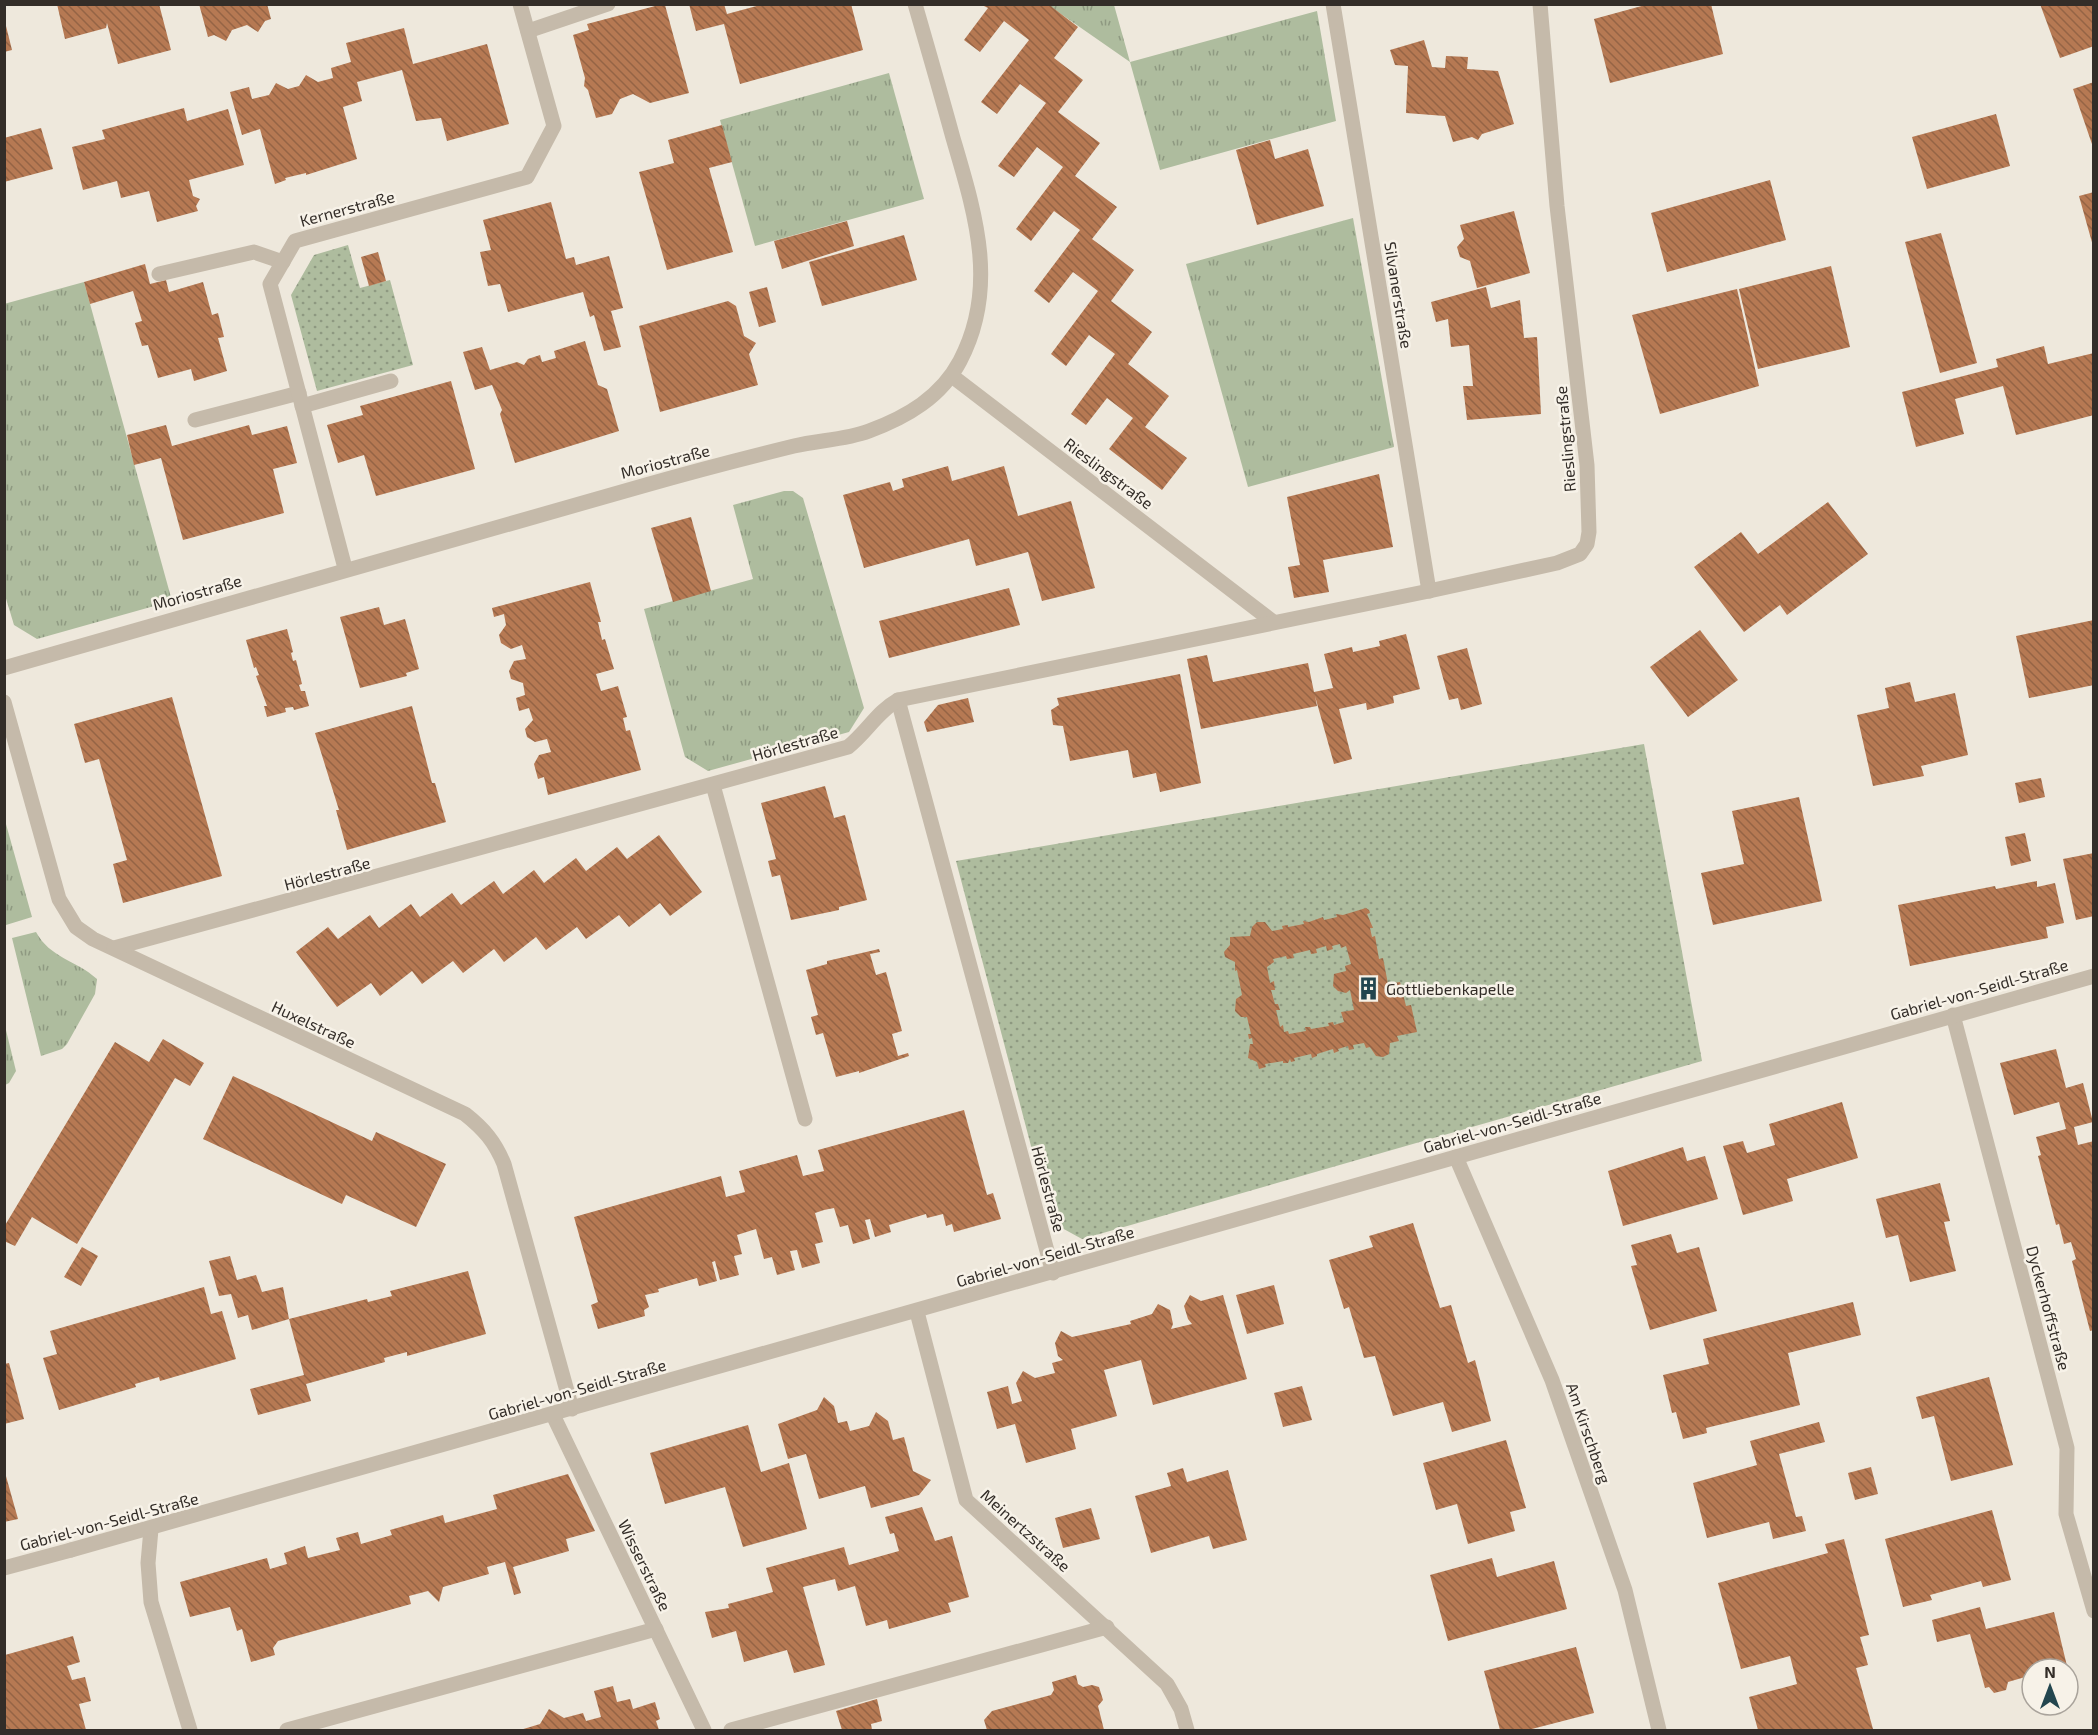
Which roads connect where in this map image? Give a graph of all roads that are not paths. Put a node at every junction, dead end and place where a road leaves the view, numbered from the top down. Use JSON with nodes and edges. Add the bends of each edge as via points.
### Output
{"nodes":[{"id":1,"x":520,"y":4,"type":"edge"},
{"id":2,"x":608,"y":4,"type":"edge"},
{"id":3,"x":915,"y":4,"type":"edge"},
{"id":4,"x":1333,"y":4,"type":"edge"},
{"id":5,"x":1540,"y":4,"type":"edge"},
{"id":6,"x":528,"y":31,"type":"junction"},
{"id":7,"x":283,"y":262,"type":"junction"},
{"id":8,"x":159,"y":274,"type":"dead end"},
{"id":9,"x":952,"y":376,"type":"junction"},
{"id":10,"x":391,"y":381,"type":"dead end"},
{"id":11,"x":300,"y":399,"type":"junction"},
{"id":12,"x":195,"y":420,"type":"dead end"},
{"id":13,"x":345,"y":568,"type":"junction"},
{"id":14,"x":1429,"y":591,"type":"junction"},
{"id":15,"x":1272,"y":621,"type":"junction"},
{"id":16,"x":4,"y":668,"type":"edge"},
{"id":17,"x":898,"y":700,"type":"junction"},
{"id":18,"x":4,"y":702,"type":"edge"},
{"id":19,"x":713,"y":785,"type":"junction"},
{"id":20,"x":114,"y":948,"type":"junction"},
{"id":21,"x":2094,"y":976,"type":"edge"},
{"id":22,"x":1953,"y":1015,"type":"junction"},
{"id":23,"x":805,"y":1119,"type":"dead end"},
{"id":24,"x":1456,"y":1157,"type":"junction"},
{"id":25,"x":1053,"y":1273,"type":"junction"},
{"id":26,"x":916,"y":1312,"type":"junction"},
{"id":27,"x":572,"y":1409,"type":"junction"},
{"id":28,"x":553,"y":1415,"type":"junction"},
{"id":29,"x":152,"y":1529,"type":"junction"},
{"id":30,"x":4,"y":1568,"type":"edge"},
{"id":31,"x":2094,"y":1611,"type":"edge"},
{"id":32,"x":1107,"y":1627,"type":"junction"},
{"id":33,"x":656,"y":1629,"type":"junction"},
{"id":34,"x":190,"y":1731,"type":"edge"},
{"id":35,"x":287,"y":1731,"type":"edge"},
{"id":36,"x":704,"y":1731,"type":"edge"},
{"id":37,"x":731,"y":1731,"type":"edge"},
{"id":38,"x":1187,"y":1731,"type":"edge"},
{"id":39,"x":1659,"y":1731,"type":"edge"}],
"edges":[{"from":1,"to":6,"type":"street","name":"Kernerstraße"},
{"from":2,"to":6,"type":"street"},
{"from":3,"to":9,"type":"street","name":"Moriostraße","via":[[974,209],[982,266],[978,315]]},
{"from":4,"to":14,"type":"street","name":"Silvanerstraße"},
{"from":5,"to":14,"type":"street","name":"Rieslingstraße","via":[[1557,206],[1587,465],[1587,544],[1571,559]]},
{"from":6,"to":7,"type":"street","name":"Kernerstraße","via":[[554,126],[527,177],[295,241]]},
{"from":7,"to":8,"type":"street","via":[[254,252]]},
{"from":7,"to":11,"type":"street","name":"Kernerstraße","via":[[270,284]]},
{"from":9,"to":13,"type":"street","name":"Moriostraße","via":[[919,407],[867,432],[800,444]]},
{"from":9,"to":15,"type":"street","name":"Rieslingstraße"},
{"from":10,"to":11,"type":"street"},
{"from":11,"to":12,"type":"street"},
{"from":11,"to":13,"type":"street","name":"Kernerstraße"},
{"from":13,"to":16,"type":"street","name":"Moriostraße"},
{"from":14,"to":15,"type":"street","name":"Rieslingstraße"},
{"from":15,"to":17,"type":"street","name":"Rieslingstraße"},
{"from":17,"to":19,"type":"street","name":"Hörlestraße","via":[[885,708],[864,735],[848,747]]},
{"from":17,"to":25,"type":"street","name":"Hörlestraße"},
{"from":18,"to":20,"type":"street","name":"Huxelstraße","via":[[59,899],[76,927]]},
{"from":19,"to":20,"type":"street","name":"Hörlestraße"},
{"from":19,"to":23,"type":"street"},
{"from":20,"to":27,"type":"street","name":"Huxelstraße","via":[[465,1114],[483,1128],[504,1164]]},
{"from":21,"to":22,"type":"street","name":"Gabriel-von-Seidl-Straße"},
{"from":22,"to":24,"type":"street","name":"Gabriel-von-Seidl-Straße"},
{"from":22,"to":31,"type":"street","name":"Dyckerhoffstraße","via":[[2067,1448],[2066,1514]]},
{"from":24,"to":25,"type":"street","name":"Gabriel-von-Seidl-Straße"},
{"from":24,"to":39,"type":"street","name":"Am Kirschberg","via":[[1556,1391],[1625,1590]]},
{"from":25,"to":26,"type":"street","name":"Gabriel-von-Seidl-Straße"},
{"from":26,"to":27,"type":"street","name":"Gabriel-von-Seidl-Straße"},
{"from":26,"to":32,"type":"street","name":"Meinertzstraße","via":[[966,1500]]},
{"from":27,"to":28,"type":"street","name":"Gabriel-von-Seidl-Straße"},
{"from":28,"to":29,"type":"street","name":"Gabriel-von-Seidl-Straße"},
{"from":28,"to":33,"type":"street","name":"Wisserstraße"},
{"from":29,"to":30,"type":"street","name":"Gabriel-von-Seidl-Straße"},
{"from":29,"to":34,"type":"street","via":[[148,1563],[151,1602]]},
{"from":32,"to":37,"type":"street"},
{"from":32,"to":38,"type":"street","name":"Meinertzstraße","via":[[1167,1684],[1181,1709]]},
{"from":33,"to":35,"type":"street"},
{"from":33,"to":36,"type":"street","name":"Wisserstraße"}]}
